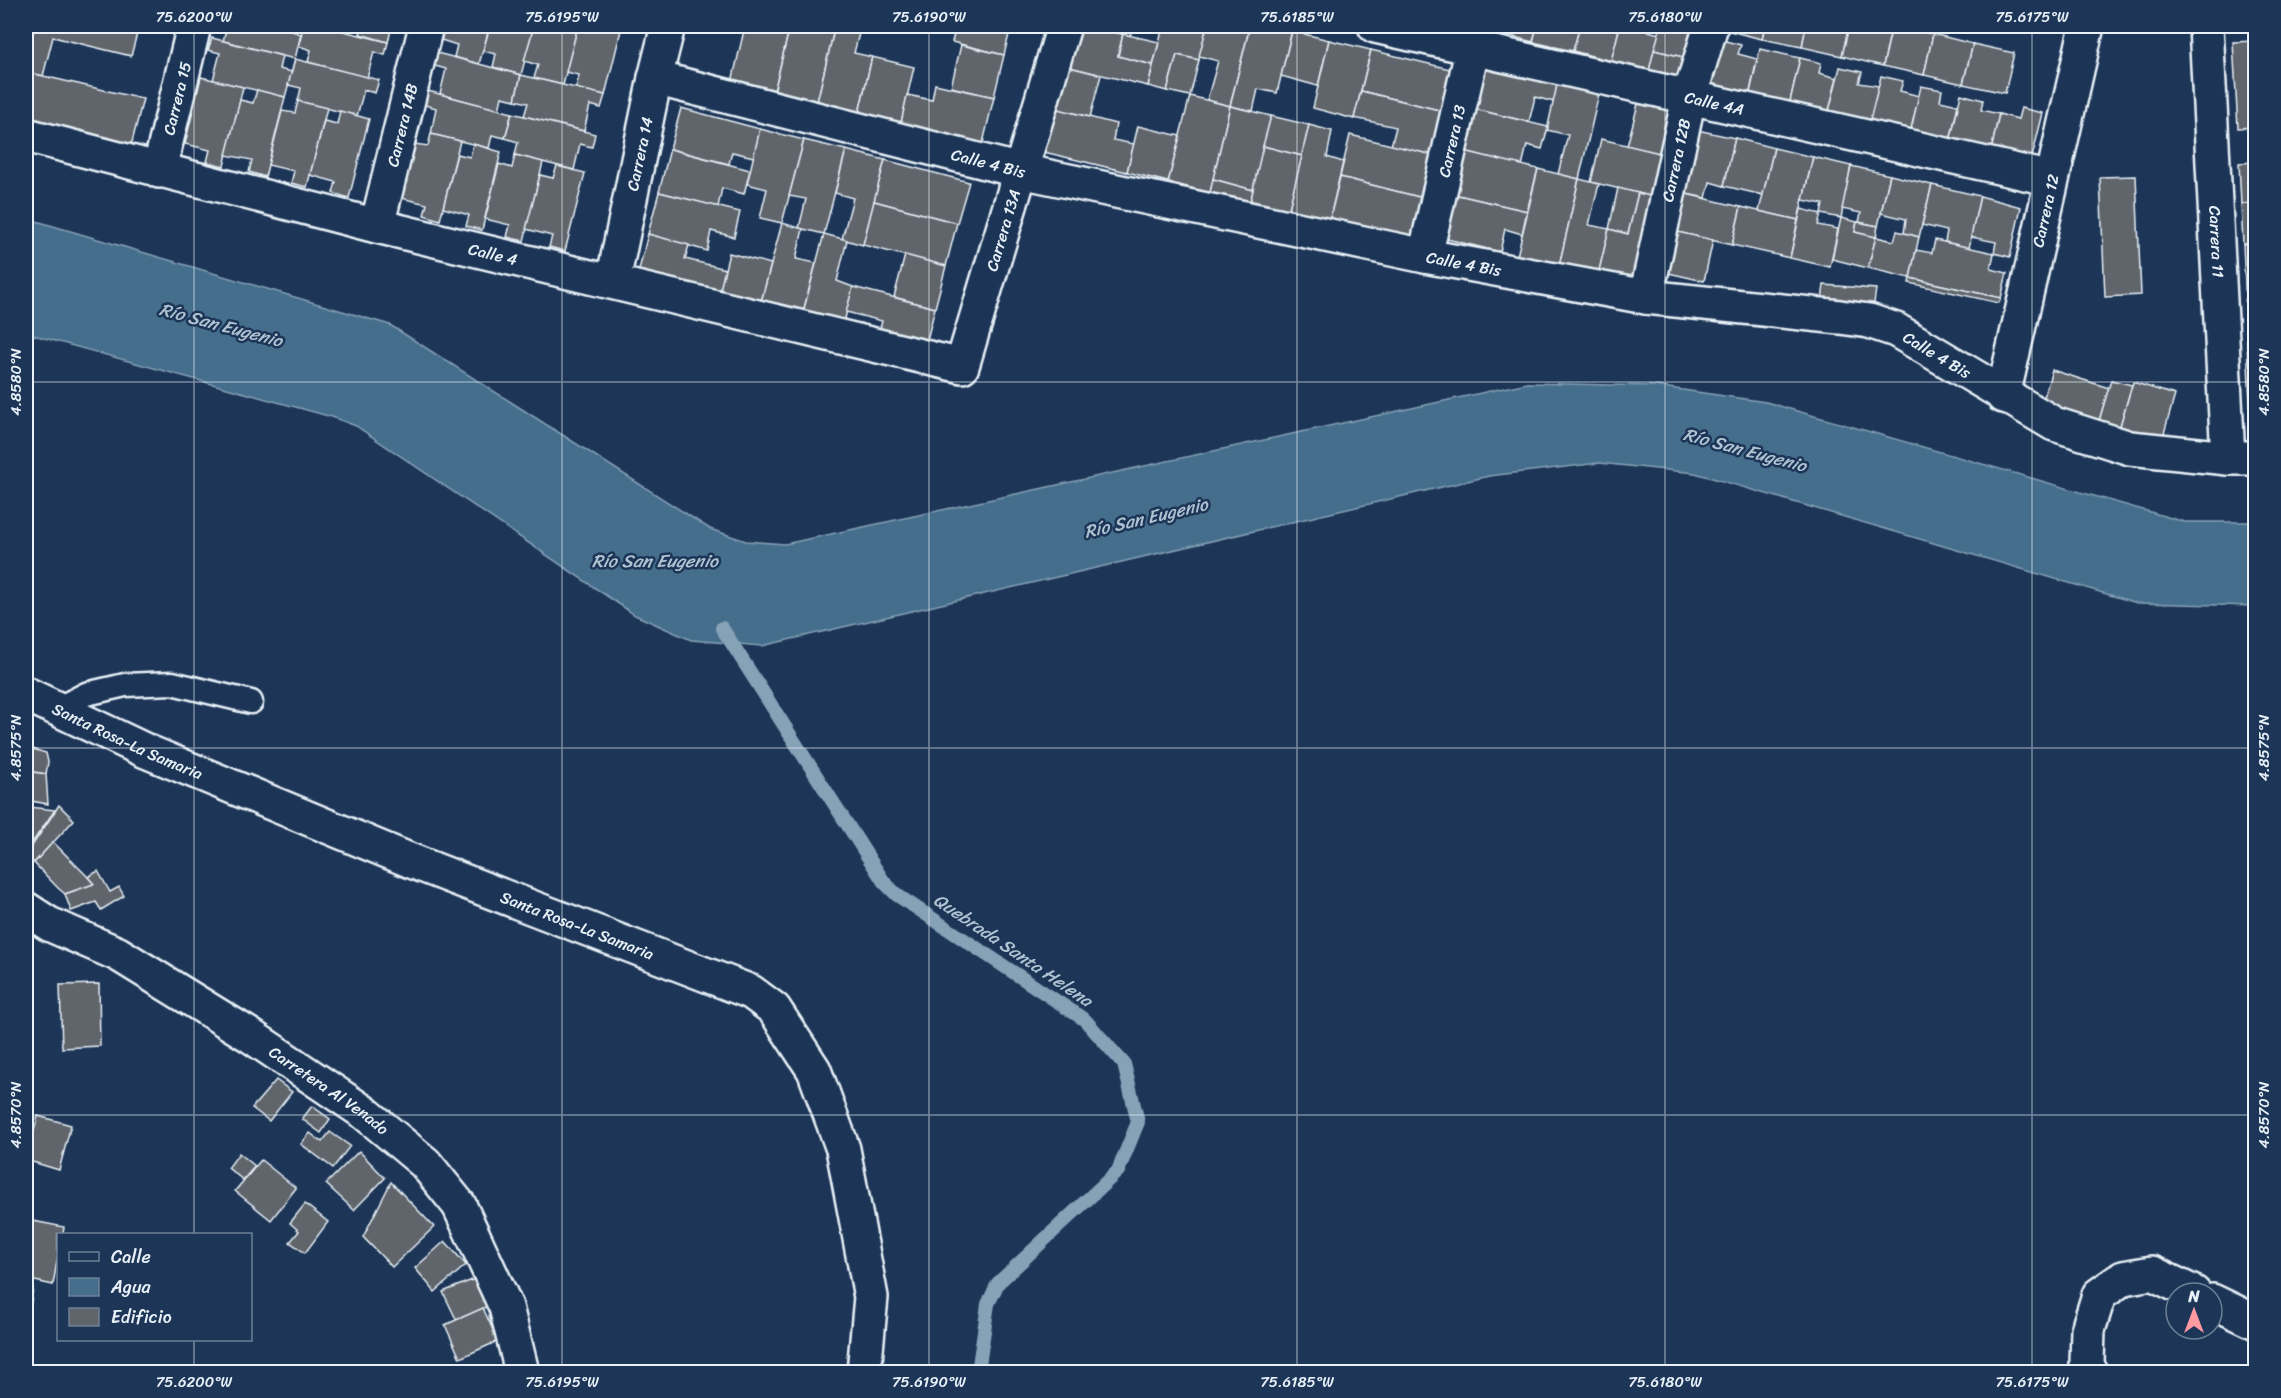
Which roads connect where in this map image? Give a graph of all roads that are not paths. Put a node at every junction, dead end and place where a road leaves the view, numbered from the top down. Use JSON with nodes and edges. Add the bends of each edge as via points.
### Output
{"nodes":[{"id":1,"x":194,"y":26,"type":"edge"},
{"id":2,"x":426,"y":26,"type":"edge"},
{"id":3,"x":668,"y":26,"type":"edge"},
{"id":4,"x":1064,"y":26,"type":"edge"},
{"id":5,"x":1376,"y":26,"type":"edge"},
{"id":6,"x":1711,"y":26,"type":"edge"},
{"id":7,"x":2087,"y":26,"type":"edge"},
{"id":8,"x":2206,"y":26,"type":"edge"},
{"id":9,"x":1477,"y":37,"type":"edge"},
{"id":10,"x":655,"y":78,"type":"junction"},
{"id":11,"x":1689,"y":98,"type":"junction"},
{"id":12,"x":26,"y":135,"type":"edge"},
{"id":13,"x":159,"y":171,"type":"junction"},
{"id":14,"x":1021,"y":171,"type":"junction"},
{"id":15,"x":2052,"y":179,"type":"junction"},
{"id":16,"x":377,"y":226,"type":"junction"},
{"id":17,"x":1425,"y":256,"type":"junction"},
{"id":18,"x":612,"y":281,"type":"junction"},
{"id":19,"x":1646,"y":297,"type":"junction"},
{"id":20,"x":962,"y":366,"type":"joint"},
{"id":21,"x":2003,"y":396,"type":"junction"},
{"id":22,"x":2242,"y":458,"type":"edge"},
{"id":23,"x":26,"y":694,"type":"edge"},
{"id":24,"x":251,"y":702,"type":"dead end"},
{"id":25,"x":57,"y":710,"type":"junction"},
{"id":26,"x":26,"y":909,"type":"edge"},
{"id":27,"x":2169,"y":1281,"type":"edge"},
{"id":28,"x":2224,"y":1307,"type":"edge"},
{"id":29,"x":2256,"y":1322,"type":"edge"},
{"id":30,"x":522,"y":1372,"type":"edge"},
{"id":31,"x":864,"y":1372,"type":"edge"},
{"id":32,"x":2090,"y":1372,"type":"edge"}],
"edges":[{"from":1,"to":13,"type":"street","name":"Carrera 15"},
{"from":2,"to":16,"type":"street","name":"Carrera 14B"},
{"from":3,"to":10,"type":"street","name":"Carrera 14"},
{"from":4,"to":14,"type":"street","name":"Carrera 13A"},
{"from":5,"to":9,"type":"street","name":"Calle 4A"},
{"from":6,"to":11,"type":"street","name":"Carrera 12B"},
{"from":7,"to":15,"type":"street","name":"Carrera 12"},
{"from":8,"to":22,"type":"street","name":"Carrera 11"},
{"from":9,"to":11,"type":"street","name":"Calle 4A"},
{"from":9,"to":17,"type":"street","name":"Carrera 13"},
{"from":10,"to":14,"type":"street","name":"Calle 4 Bis"},
{"from":10,"to":18,"type":"street","name":"Carrera 14"},
{"from":11,"to":15,"type":"street","name":"Calle 4A"},
{"from":11,"to":19,"type":"street","name":"Carrera 12B"},
{"from":12,"to":13,"type":"street","name":"Calle 4"},
{"from":13,"to":16,"type":"street","name":"Calle 4"},
{"from":14,"to":17,"type":"street","name":"Calle 4 Bis"},
{"from":14,"to":20,"type":"street","name":"Carrera 13A"},
{"from":15,"to":21,"type":"street","name":"Carrera 12"},
{"from":16,"to":18,"type":"street","name":"Calle 4"},
{"from":17,"to":19,"type":"street","name":"Calle 4 Bis"},
{"from":18,"to":20,"type":"street","name":"Calle 4"},
{"from":19,"to":21,"type":"street","name":"Calle 4 Bis","via":[[1869,321],[1896,330]]},
{"from":21,"to":22,"type":"street","name":"Calle 4 Bis","via":[[2054,424],[2130,448]]},
{"from":23,"to":25,"type":"street","name":"Santa Rosa-La Samaria"},
{"from":24,"to":25,"type":"lane","via":[[172,683],[137,684],[86,694]]},
{"from":25,"to":31,"type":"street","name":"Santa Rosa-La Samaria","via":[[409,861],[752,992],[774,1009],[814,1070],[843,1149],[871,1297]]},
{"from":26,"to":30,"type":"street","name":"Carretera Al Venado","via":[[49,924],[118,954],[251,1036],[365,1113],[425,1163],[459,1205],[506,1307]]},
{"from":27,"to":32,"type":"street","via":[[2152,1273],[2123,1278],[2099,1295],[2088,1330]]},
{"from":28,"to":29,"type":"street"}]}
